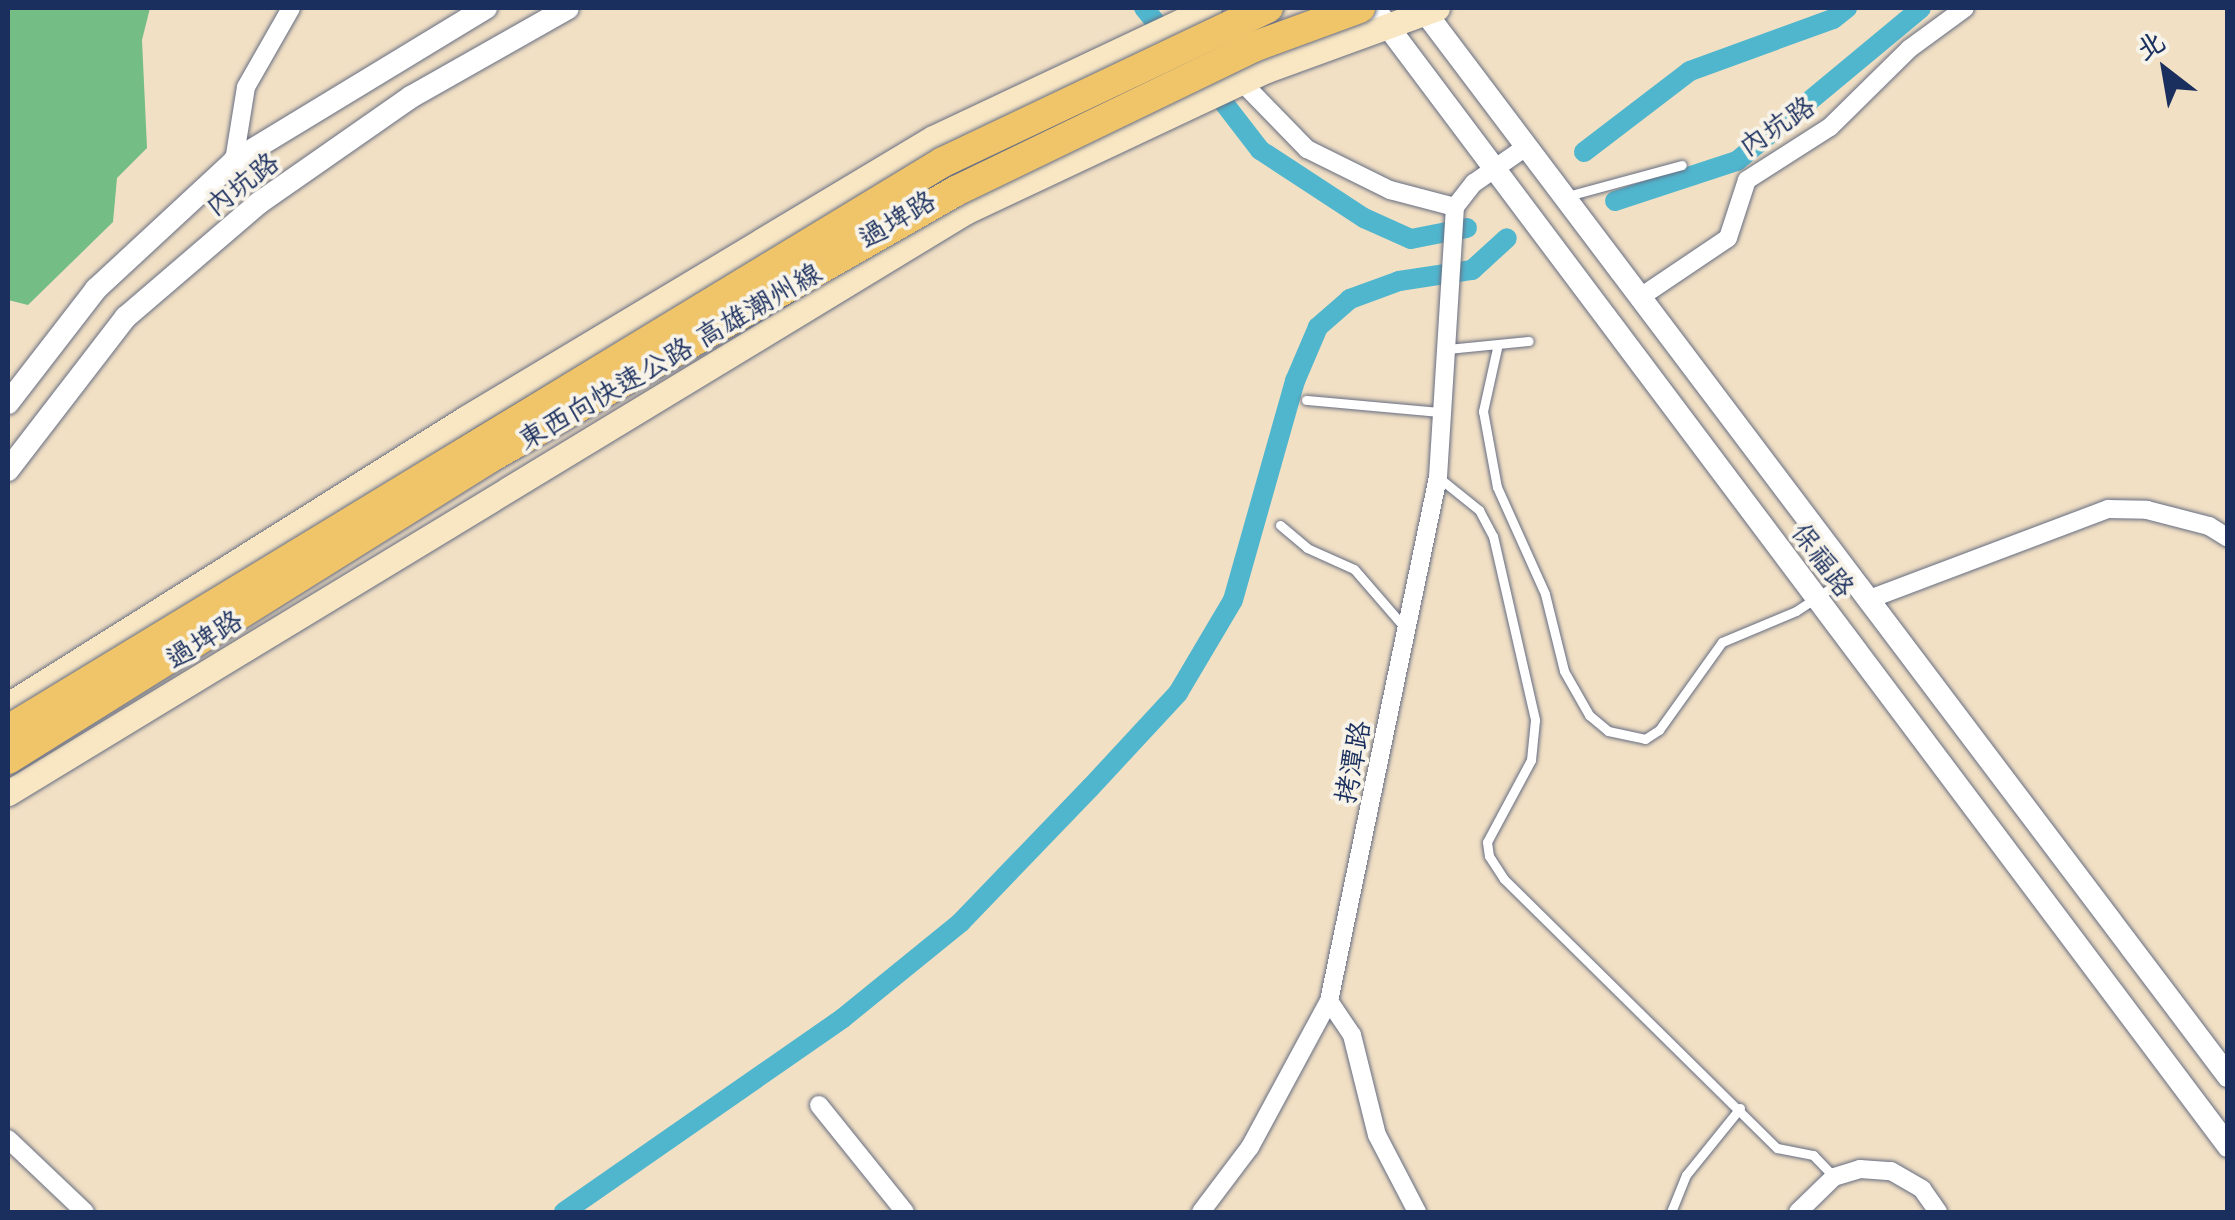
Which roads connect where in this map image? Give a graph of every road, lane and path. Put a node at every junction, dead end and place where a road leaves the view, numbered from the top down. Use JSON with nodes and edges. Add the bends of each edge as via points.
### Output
{"nodes":[{"id":1,"x":290,"y":8,"type":"edge"},
{"id":2,"x":486,"y":8,"type":"edge"},
{"id":3,"x":568,"y":8,"type":"edge"},
{"id":4,"x":1268,"y":8,"type":"edge"},
{"id":5,"x":1360,"y":8,"type":"edge"},
{"id":6,"x":1965,"y":8,"type":"edge"},
{"id":7,"x":1428,"y":9,"type":"edge"},
{"id":8,"x":1188,"y":14,"type":"edge"},
{"id":9,"x":1380,"y":17,"type":"edge"},
{"id":10,"x":1236,"y":85,"type":"junction"},
{"id":11,"x":1523,"y":149,"type":"junction"},
{"id":12,"x":234,"y":161,"type":"junction"},
{"id":13,"x":1682,"y":166,"type":"dead end"},
{"id":14,"x":1494,"y":169,"type":"junction"},
{"id":15,"x":1562,"y":198,"type":"junction"},
{"id":16,"x":1454,"y":212,"type":"junction"},
{"id":17,"x":1639,"y":298,"type":"junction"},
{"id":18,"x":1530,"y":341,"type":"dead end"},
{"id":19,"x":1497,"y":348,"type":"junction"},
{"id":20,"x":1444,"y":350,"type":"junction"},
{"id":21,"x":1306,"y":400,"type":"dead end"},
{"id":22,"x":8,"y":403,"type":"edge"},
{"id":23,"x":1440,"y":412,"type":"junction"},
{"id":24,"x":8,"y":470,"type":"edge"},
{"id":25,"x":1438,"y":478,"type":"junction"},
{"id":26,"x":1280,"y":525,"type":"dead end"},
{"id":27,"x":2228,"y":538,"type":"edge"},
{"id":28,"x":1849,"y":576,"type":"junction"},
{"id":29,"x":1817,"y":599,"type":"junction"},
{"id":30,"x":1867,"y":600,"type":"junction"},
{"id":31,"x":1406,"y":629,"type":"junction"},
{"id":32,"x":8,"y":705,"type":"edge"},
{"id":33,"x":8,"y":730,"type":"edge"},
{"id":34,"x":8,"y":760,"type":"edge"},
{"id":35,"x":8,"y":793,"type":"edge"},
{"id":36,"x":1329,"y":1000,"type":"junction"},
{"id":37,"x":2228,"y":1076,"type":"edge"},
{"id":38,"x":819,"y":1105,"type":"dead end"},
{"id":39,"x":1740,"y":1108,"type":"junction"},
{"id":40,"x":8,"y":1139,"type":"edge"},
{"id":41,"x":2228,"y":1146,"type":"edge"},
{"id":42,"x":1834,"y":1177,"type":"junction"},
{"id":43,"x":84,"y":1212,"type":"edge"},
{"id":44,"x":905,"y":1212,"type":"edge"},
{"id":45,"x":1201,"y":1212,"type":"edge"},
{"id":46,"x":1417,"y":1212,"type":"edge"},
{"id":47,"x":1671,"y":1212,"type":"edge"},
{"id":48,"x":1798,"y":1212,"type":"edge"},
{"id":49,"x":1938,"y":1212,"type":"edge"}],
"edges":[{"from":1,"to":12,"type":"street","via":[[246,88]]},
{"from":2,"to":12,"type":"street","name":"內坑路"},
{"from":3,"to":24,"type":"street","name":"內坑路","via":[[411,98],[259,203],[126,317]]},
{"from":4,"to":33,"type":"highway","name":"東西向快速公路 高雄潮州線","bridge":true,"via":[[943,162]]},
{"from":5,"to":34,"type":"highway","name":"東西向快速公路 高雄潮州線","bridge":true,"via":[[1256,46],[956,191],[491,457]]},
{"from":6,"to":17,"type":"street","name":"內坑路","via":[[1909,49],[1830,127],[1747,180],[1728,238]]},
{"from":7,"to":9,"type":"main road","name":"過埤路"},
{"from":7,"to":11,"type":"street","name":"保福路"},
{"from":8,"to":10,"type":"street"},
{"from":8,"to":32,"type":"main road","name":"過埤路","via":[[933,138],[466,418]]},
{"from":9,"to":10,"type":"main road","name":"過埤路"},
{"from":9,"to":14,"type":"street","name":"保福路"},
{"from":10,"to":16,"type":"street","via":[[1307,149]]},
{"from":10,"to":35,"type":"main road","name":"過埤路","via":[[965,212]]},
{"from":11,"to":14,"type":"street"},
{"from":11,"to":15,"type":"street","name":"保福路"},
{"from":12,"to":22,"type":"street","name":"內坑路","via":[[96,289]]},
{"from":13,"to":15,"type":"lane"},
{"from":14,"to":16,"type":"street"},
{"from":14,"to":29,"type":"street","name":"保福路"},
{"from":15,"to":17,"type":"street","name":"保福路"},
{"from":16,"to":20,"type":"street","name":"拷潭路"},
{"from":17,"to":28,"type":"street","name":"保福路"},
{"from":18,"to":19,"type":"lane"},
{"from":19,"to":20,"type":"lane"},
{"from":19,"to":29,"type":"lane","via":[[1484,411],[1497,487],[1545,594],[1564,671],[1598,723],[1645,739],[1659,730],[1722,642]]},
{"from":20,"to":23,"type":"street","name":"拷潭路"},
{"from":21,"to":23,"type":"lane"},
{"from":23,"to":25,"type":"street","name":"拷潭路"},
{"from":25,"to":31,"type":"street","name":"拷潭路"},
{"from":25,"to":39,"type":"lane","via":[[1478,510],[1493,536],[1535,720],[1530,760],[1487,842],[1488,856],[1658,1034]]},
{"from":26,"to":31,"type":"lane","via":[[1308,548],[1354,569]]},
{"from":27,"to":30,"type":"street","via":[[2209,526],[2147,510],[2108,510]]},
{"from":28,"to":29,"type":"lane"},
{"from":28,"to":30,"type":"street","name":"保福路"},
{"from":29,"to":41,"type":"street","name":"保福路"},
{"from":30,"to":37,"type":"street","name":"保福路"},
{"from":31,"to":36,"type":"street","name":"拷潭路"},
{"from":36,"to":45,"type":"street","name":"拷潭路","via":[[1259,1132]]},
{"from":36,"to":46,"type":"street","via":[[1352,1034],[1377,1135]]},
{"from":38,"to":44,"type":"street"},
{"from":39,"to":42,"type":"lane","via":[[1777,1148],[1813,1154]]},
{"from":39,"to":47,"type":"lane","via":[[1686,1175]]},
{"from":40,"to":43,"type":"street"},
{"from":42,"to":48,"type":"street"},
{"from":42,"to":49,"type":"street","via":[[1860,1169],[1891,1171],[1922,1189]]}]}
